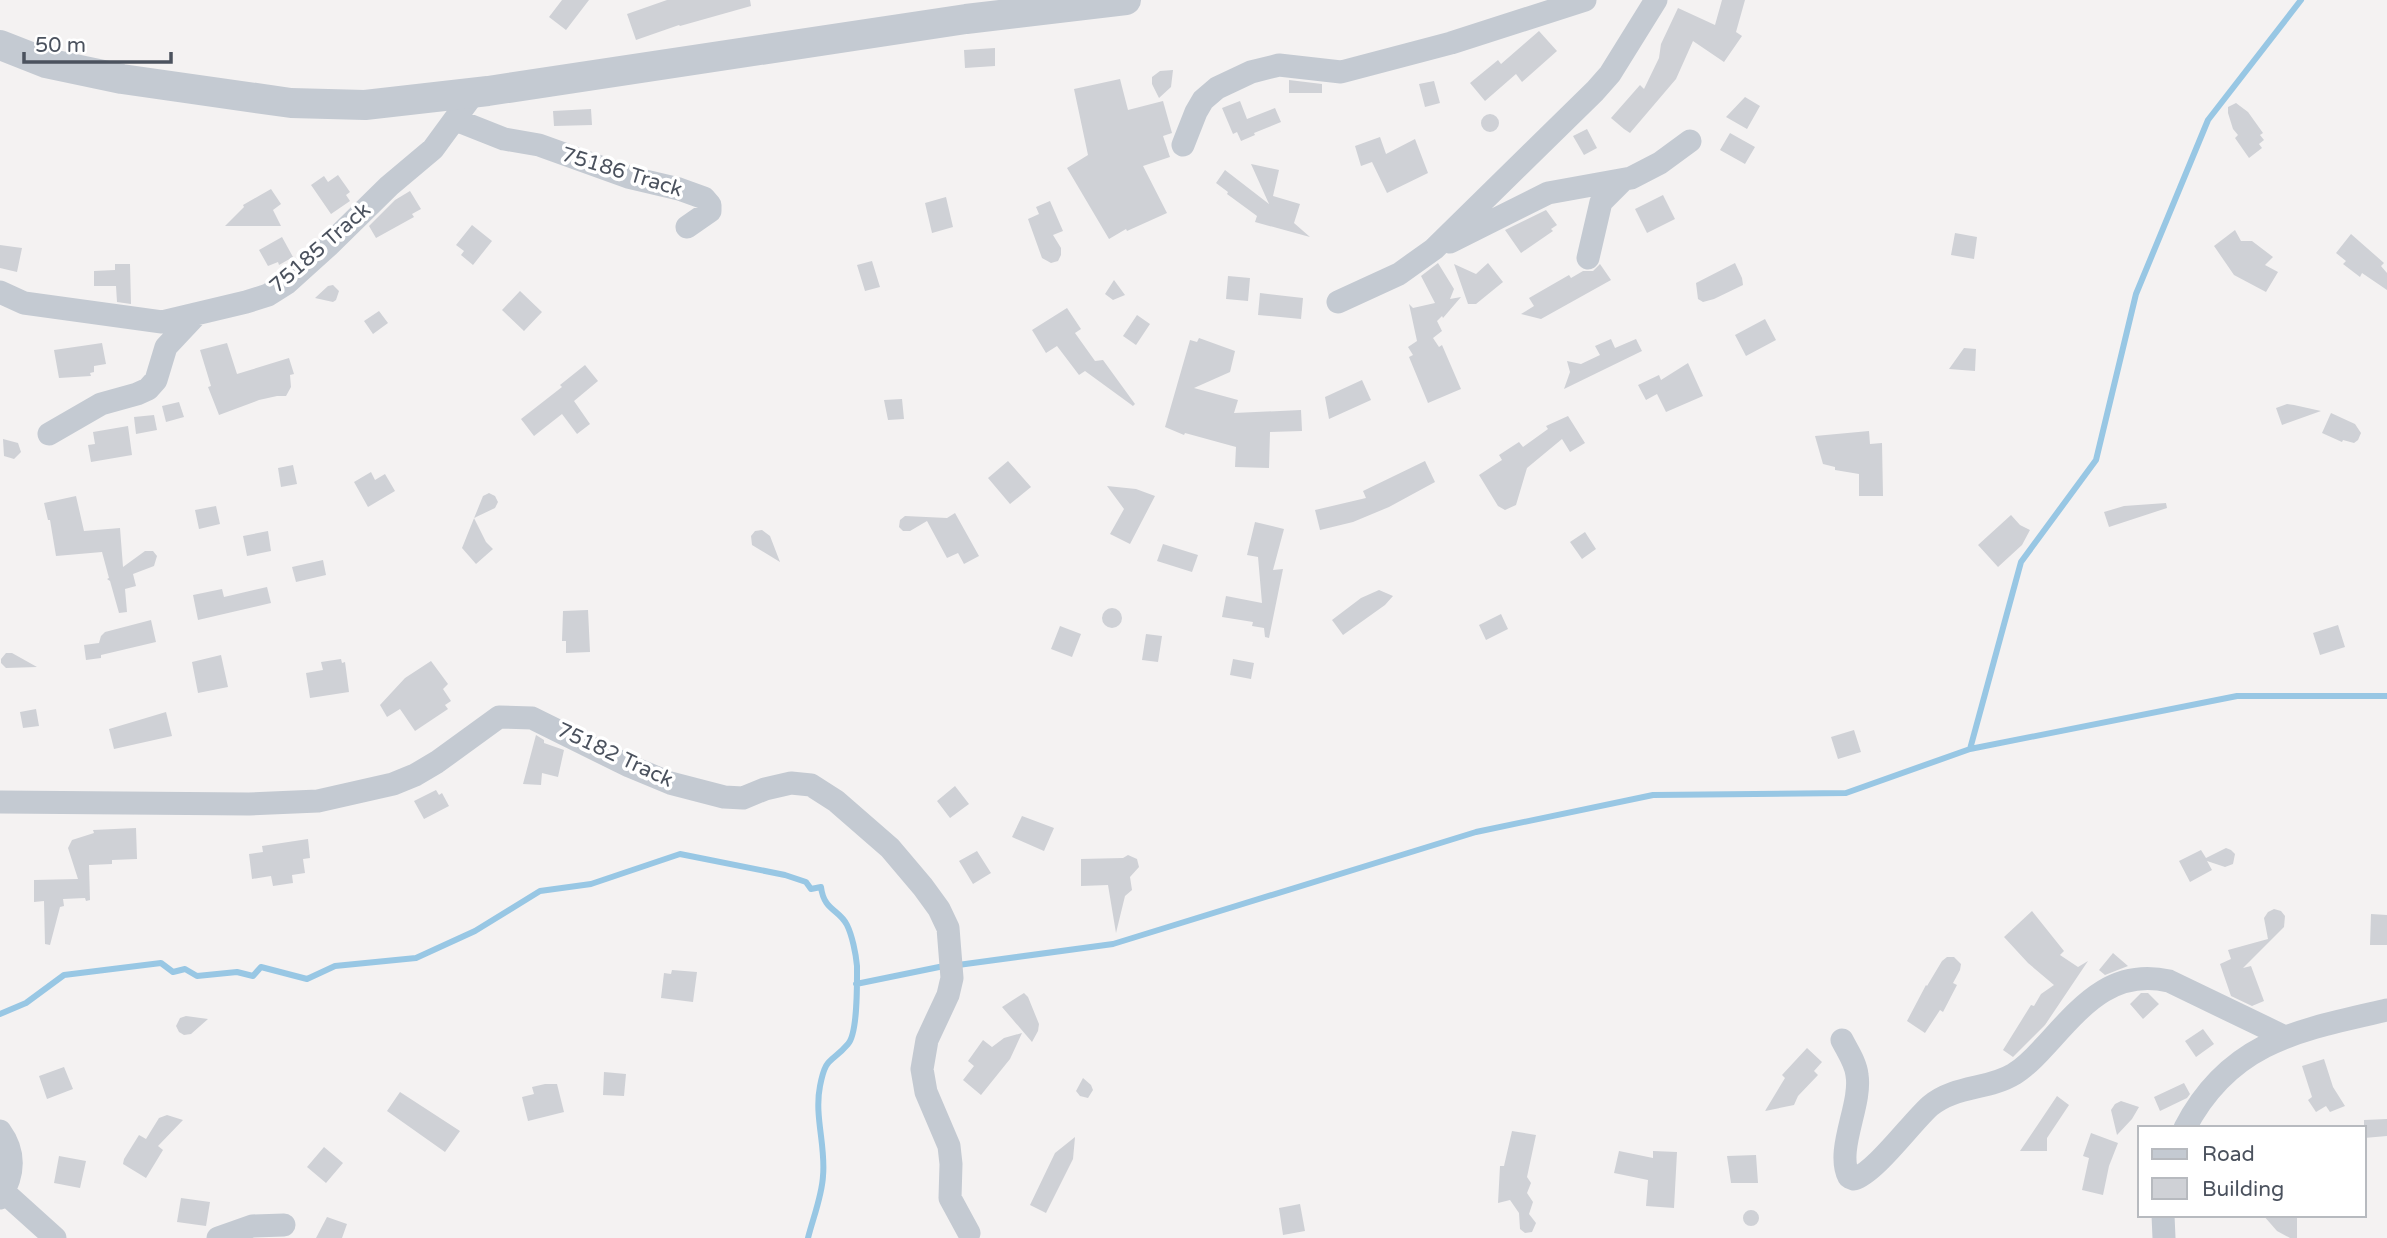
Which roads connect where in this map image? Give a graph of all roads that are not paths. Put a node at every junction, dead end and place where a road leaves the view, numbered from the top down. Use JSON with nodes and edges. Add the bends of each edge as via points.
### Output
{"nodes":[{"id":1,"x":1126,"y":0,"type":"edge"},
{"id":2,"x":1585,"y":0,"type":"edge"},
{"id":3,"x":1656,"y":0,"type":"edge"},
{"id":4,"x":0,"y":45,"type":"edge"},
{"id":5,"x":474,"y":93,"type":"junction"},
{"id":6,"x":456,"y":120,"type":"junction"},
{"id":7,"x":1690,"y":141,"type":"dead end"},
{"id":8,"x":1183,"y":145,"type":"dead end"},
{"id":9,"x":1623,"y":180,"type":"junction"},
{"id":10,"x":687,"y":227,"type":"dead end"},
{"id":11,"x":1434,"y":248,"type":"junction"},
{"id":12,"x":1588,"y":258,"type":"dead end"},
{"id":13,"x":0,"y":292,"type":"edge"},
{"id":14,"x":1338,"y":302,"type":"dead end"},
{"id":15,"x":199,"y":312,"type":"junction"},
{"id":16,"x":49,"y":433,"type":"dead end"},
{"id":17,"x":0,"y":802,"type":"edge"},
{"id":18,"x":2387,"y":1010,"type":"edge"},
{"id":19,"x":2283,"y":1036,"type":"junction"},
{"id":20,"x":1842,"y":1040,"type":"dead end"},
{"id":21,"x":2186,"y":1126,"type":"edge"},
{"id":22,"x":0,"y":1131,"type":"edge"},
{"id":23,"x":2,"y":1195,"type":"edge"},
{"id":24,"x":2163,"y":1217,"type":"edge"},
{"id":25,"x":284,"y":1225,"type":"dead end"},
{"id":26,"x":969,"y":1233,"type":"dead end"},
{"id":27,"x":55,"y":1238,"type":"edge"},
{"id":28,"x":218,"y":1238,"type":"edge"},
{"id":29,"x":2164,"y":1238,"type":"edge"}],
"edges":[{"from":1,"to":5,"type":"street","via":[[966,19]]},
{"from":2,"to":8,"type":"street","via":[[1341,72],[1279,65],[1251,72],[1203,100]]},
{"from":3,"to":11,"type":"street","via":[[1595,91]]},
{"from":4,"to":5,"type":"street","via":[[46,63],[110,76],[291,103],[365,105]]},
{"from":5,"to":6,"type":"street","name":"75185 Track"},
{"from":6,"to":10,"type":"street","name":"75186 Track","via":[[504,139],[539,145],[704,198],[710,211]]},
{"from":6,"to":15,"type":"street","name":"75185 Track","via":[[433,149],[287,283],[268,295]]},
{"from":7,"to":9,"type":"street","via":[[1660,163]]},
{"from":9,"to":11,"type":"street","via":[[1548,194]]},
{"from":9,"to":12,"type":"street","via":[[1601,202]]},
{"from":11,"to":14,"type":"street","via":[[1399,274]]},
{"from":13,"to":15,"type":"street","name":"75185 Track","via":[[24,303],[162,322]]},
{"from":15,"to":16,"type":"street","via":[[166,347],[156,380],[148,388],[100,404]]},
{"from":17,"to":26,"type":"street","name":"75182 Track","via":[[318,802],[415,775],[499,717],[521,716],[670,783],[724,797],[743,798],[791,783],[811,785],[890,848],[923,887],[948,928],[952,978],[927,1040],[922,1069],[926,1092],[949,1146],[950,1198]]},
{"from":18,"to":19,"type":"street"},
{"from":19,"to":20,"type":"street","via":[[2169,981],[2150,977],[2129,980],[2090,998],[2013,1075],[1940,1099],[1871,1168],[1854,1179],[1845,1162],[1857,1074]]},
{"from":19,"to":21,"type":"street","via":[[2226,1073],[2198,1102]]},
{"from":22,"to":23,"type":"street","via":[[13,1165]]},
{"from":23,"to":27,"type":"street"},
{"from":24,"to":29,"type":"street"},
{"from":25,"to":28,"type":"street","via":[[252,1226]]}]}
